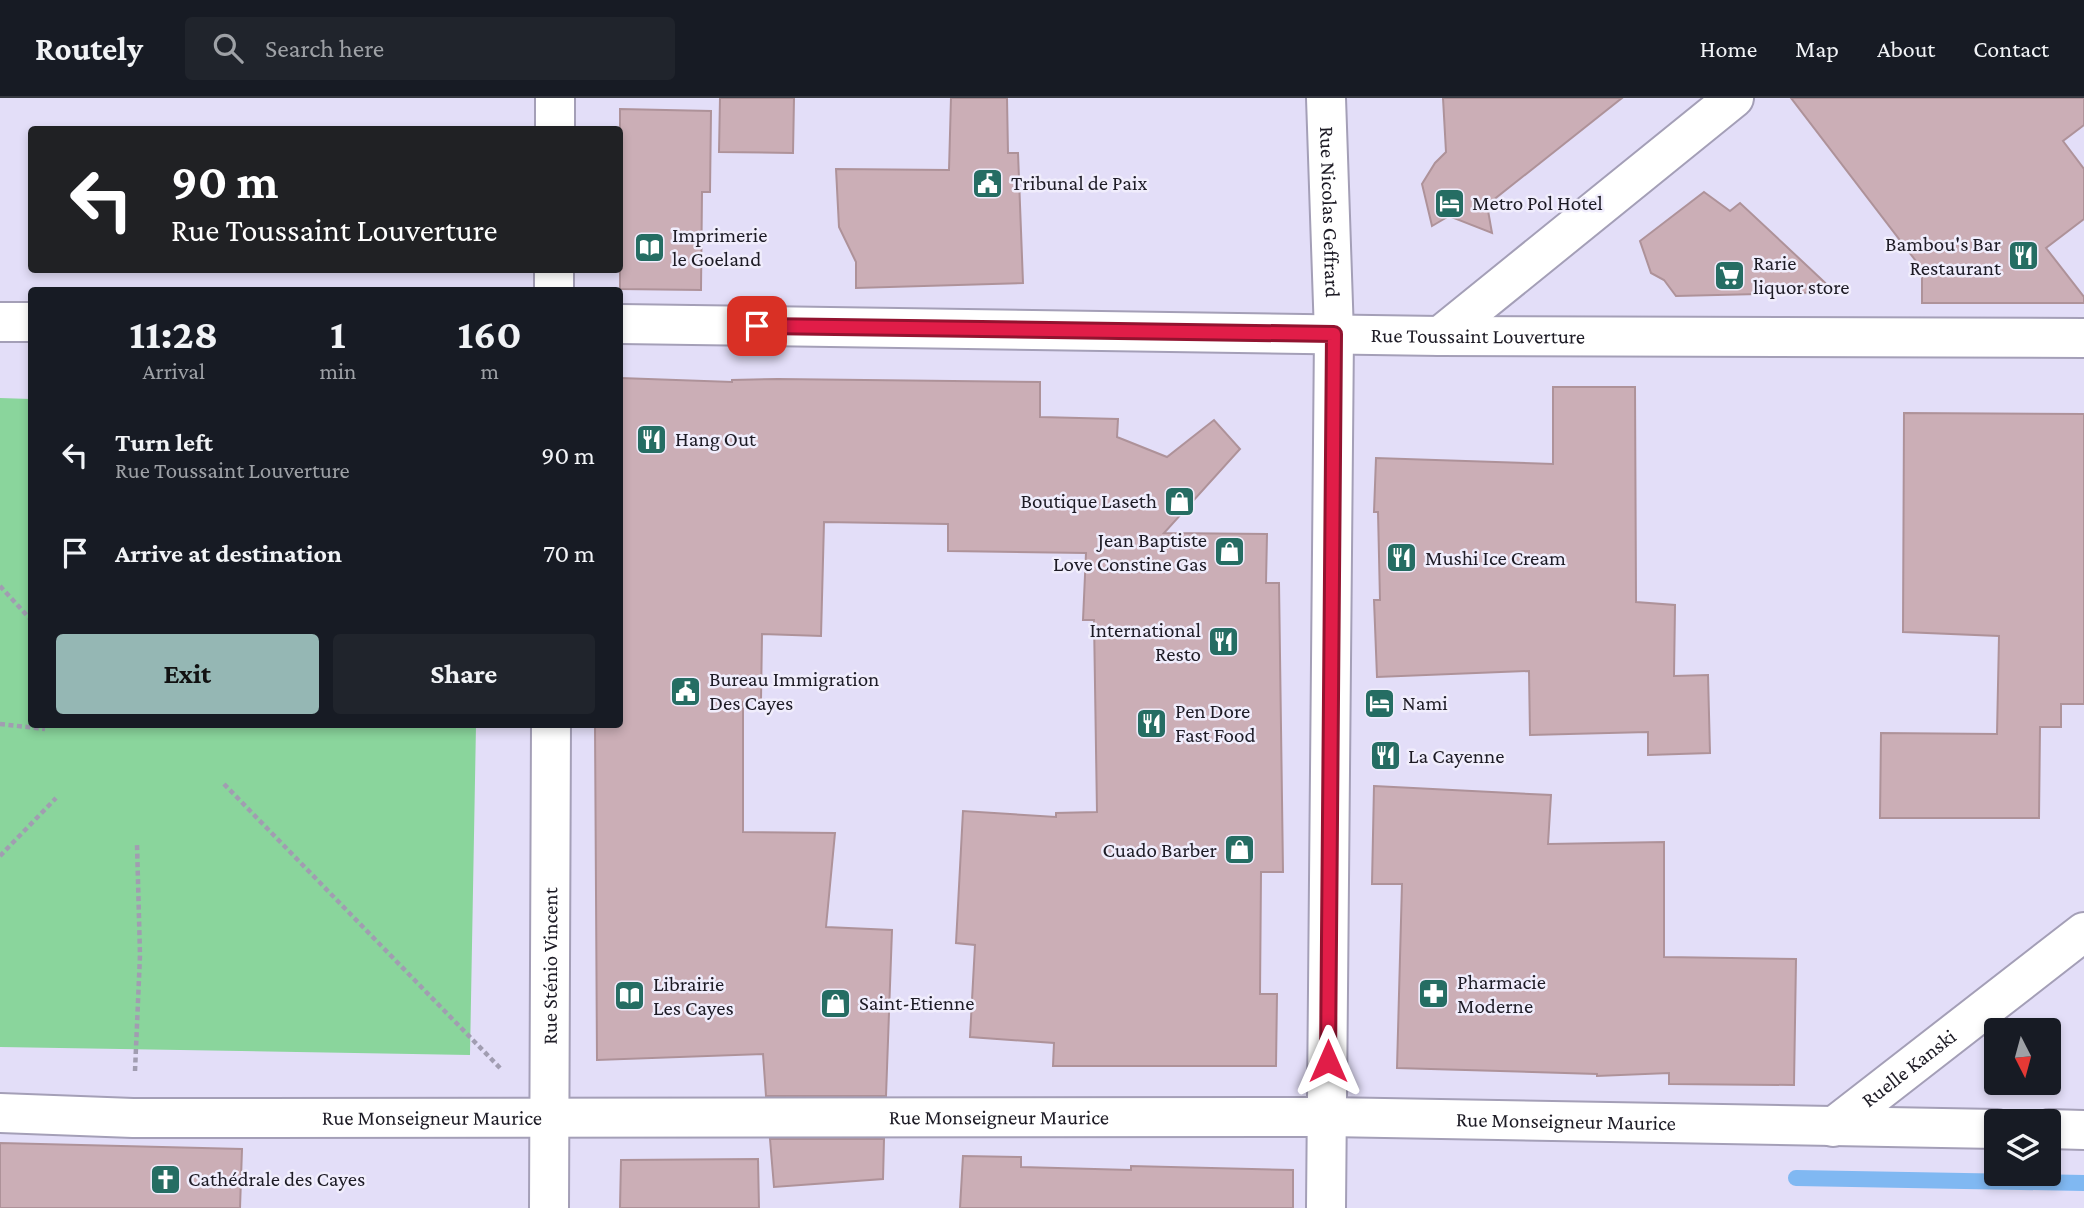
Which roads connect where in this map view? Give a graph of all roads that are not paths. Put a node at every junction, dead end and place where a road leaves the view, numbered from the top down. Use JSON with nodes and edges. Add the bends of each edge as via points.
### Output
{"nodes":[{"id":1,"x":555,"y":98,"type":"edge"},
{"id":2,"x":1325,"y":98,"type":"edge"},
{"id":3,"x":1734,"y":98,"type":"edge"},
{"id":4,"x":555,"y":126,"type":"edge"},
{"id":5,"x":0,"y":322,"type":"edge"},
{"id":6,"x":28,"y":322,"type":"edge"},
{"id":7,"x":623,"y":324,"type":"edge"},
{"id":8,"x":1334,"y":334,"type":"junction"},
{"id":9,"x":1440,"y":336,"type":"junction"},
{"id":10,"x":2084,"y":338,"type":"edge"},
{"id":11,"x":551,"y":728,"type":"edge"},
{"id":12,"x":2084,"y":932,"type":"edge"},
{"id":13,"x":0,"y":1114,"type":"edge"},
{"id":14,"x":1328,"y":1117,"type":"junction"},
{"id":15,"x":549,"y":1118,"type":"junction"},
{"id":16,"x":1833,"y":1127,"type":"junction"},
{"id":17,"x":1984,"y":1129,"type":"edge"},
{"id":18,"x":2061,"y":1129,"type":"edge"},
{"id":19,"x":2084,"y":1130,"type":"edge"},
{"id":20,"x":549,"y":1208,"type":"edge"},
{"id":21,"x":1325,"y":1208,"type":"edge"}],
"edges":[{"from":1,"to":4,"type":"street"},
{"from":2,"to":8,"type":"street","name":"Rue Nicolas Geffrard"},
{"from":3,"to":9,"type":"street"},
{"from":5,"to":6,"type":"street"},
{"from":7,"to":8,"type":"street","name":"Rue Toussaint Louverture"},
{"from":8,"to":9,"type":"street","name":"Rue Toussaint Louverture"},
{"from":8,"to":14,"type":"street","name":"Rue Nicolas Geffrard"},
{"from":9,"to":10,"type":"street","name":"Rue Toussaint Louverture"},
{"from":11,"to":15,"type":"street","name":"Rue Sténio Vincent"},
{"from":12,"to":16,"type":"street","name":"Ruelle Kanski"},
{"from":13,"to":15,"type":"street","name":"Rue Monseigneur Maurice"},
{"from":14,"to":15,"type":"street","name":"Rue Monseigneur Maurice"},
{"from":14,"to":16,"type":"street","name":"Rue Monseigneur Maurice"},
{"from":14,"to":21,"type":"street","name":"Rue Nicolas Geffrard"},
{"from":15,"to":20,"type":"street","name":"Rue Sténio Vincent"},
{"from":16,"to":17,"type":"street","name":"Rue Monseigneur Maurice"},
{"from":18,"to":19,"type":"street"}]}
